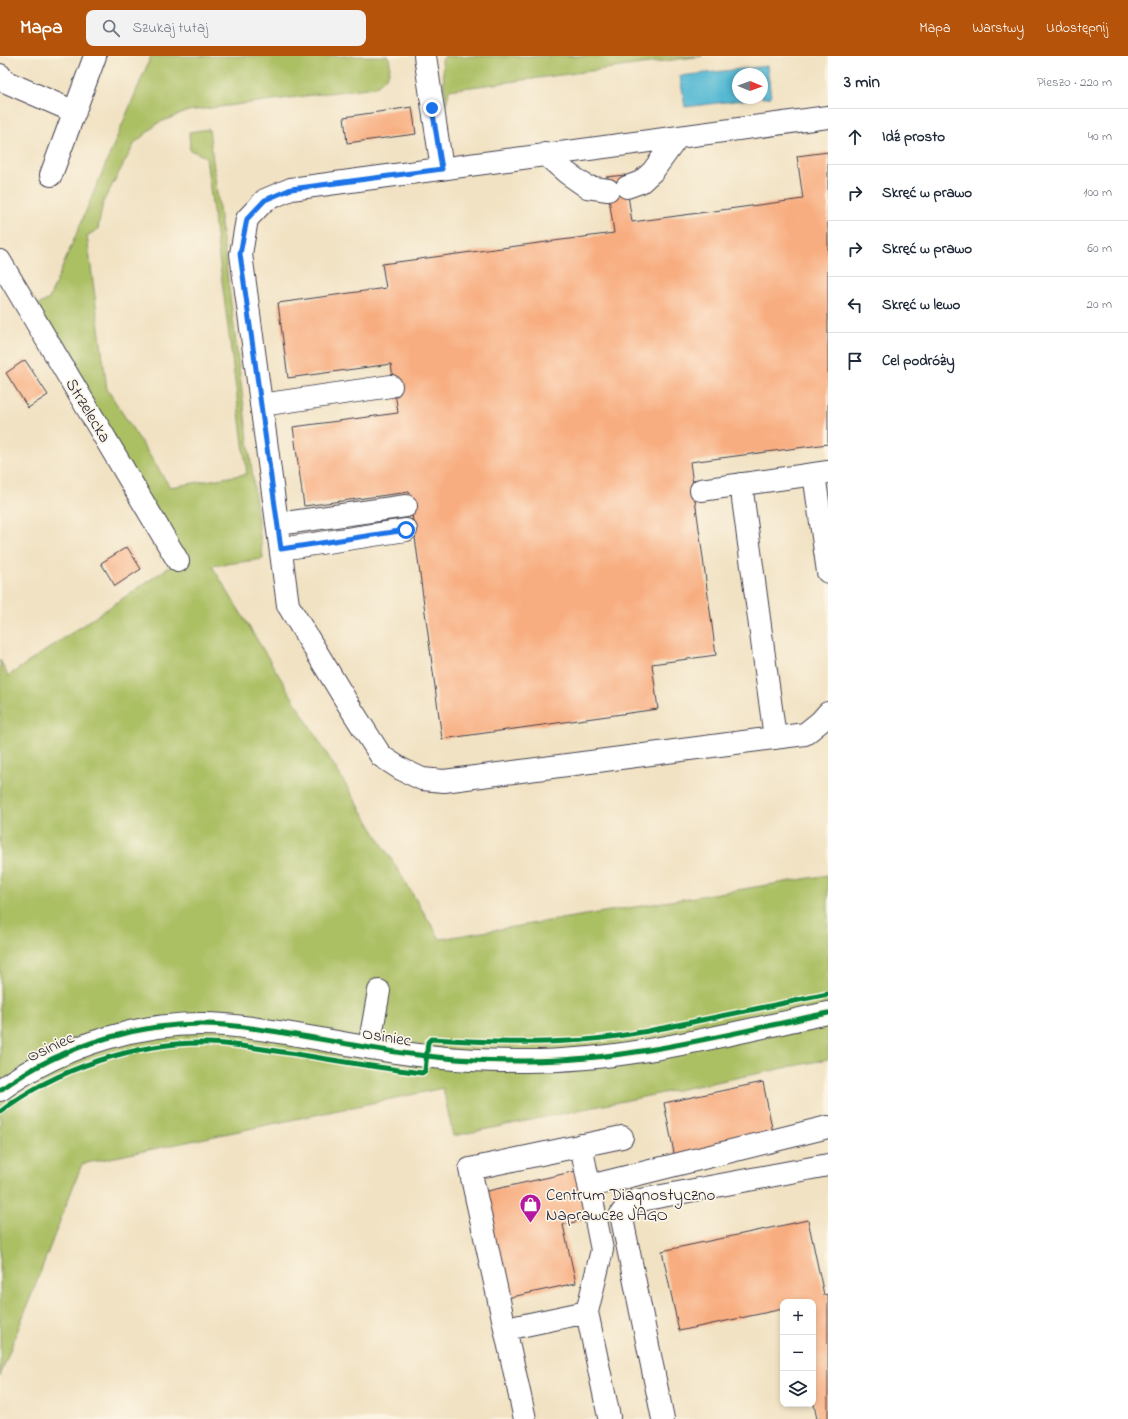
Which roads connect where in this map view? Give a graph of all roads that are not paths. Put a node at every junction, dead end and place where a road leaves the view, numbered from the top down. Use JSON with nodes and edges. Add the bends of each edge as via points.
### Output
{"nodes":[{"id":1,"x":95,"y":56,"type":"edge"},
{"id":2,"x":426,"y":56,"type":"edge"},
{"id":3,"x":0,"y":75,"type":"edge"},
{"id":4,"x":75,"y":112,"type":"junction"},
{"id":5,"x":828,"y":117,"type":"edge"},
{"id":6,"x":676,"y":138,"type":"junction"},
{"id":7,"x":546,"y":154,"type":"junction"},
{"id":8,"x":442,"y":169,"type":"junction"},
{"id":9,"x":51,"y":175,"type":"dead end"},
{"id":10,"x":0,"y":261,"type":"edge"},
{"id":11,"x":391,"y":386,"type":"dead end"},
{"id":12,"x":262,"y":405,"type":"junction"},
{"id":13,"x":821,"y":473,"type":"edge"},
{"id":14,"x":742,"y":484,"type":"junction"},
{"id":15,"x":701,"y":490,"type":"dead end"},
{"id":16,"x":406,"y":506,"type":"dead end"},
{"id":17,"x":278,"y":524,"type":"junction"},
{"id":18,"x":406,"y":530,"type":"dead end"},
{"id":19,"x":281,"y":549,"type":"junction"},
{"id":20,"x":178,"y":560,"type":"dead end"},
{"id":21,"x":828,"y":572,"type":"edge"},
{"id":22,"x":828,"y":713,"type":"edge"},
{"id":23,"x":775,"y":738,"type":"junction"},
{"id":24,"x":379,"y":991,"type":"dead end"},
{"id":25,"x":828,"y":1013,"type":"edge"},
{"id":26,"x":369,"y":1047,"type":"junction"},
{"id":27,"x":0,"y":1090,"type":"edge"},
{"id":28,"x":828,"y":1127,"type":"edge"},
{"id":29,"x":622,"y":1137,"type":"dead end"},
{"id":30,"x":581,"y":1145,"type":"junction"},
{"id":31,"x":828,"y":1165,"type":"edge"},
{"id":32,"x":590,"y":1186,"type":"junction"},
{"id":33,"x":587,"y":1312,"type":"junction"},
{"id":34,"x":506,"y":1329,"type":"junction"},
{"id":35,"x":608,"y":1417,"type":"dead end"},
{"id":36,"x":525,"y":1419,"type":"edge"},
{"id":37,"x":663,"y":1419,"type":"edge"}],
"edges":[{"from":1,"to":4,"type":"street"},
{"from":2,"to":8,"type":"street"},
{"from":3,"to":4,"type":"street","via":[[4,81]]},
{"from":4,"to":9,"type":"street"},
{"from":5,"to":6,"type":"street"},
{"from":6,"to":7,"type":"street"},
{"from":6,"to":7,"type":"street","via":[[653,171],[641,182],[617,189],[586,188]]},
{"from":7,"to":8,"type":"street"},
{"from":8,"to":12,"type":"street","via":[[291,189],[265,200],[247,219],[240,254]]},
{"from":10,"to":20,"type":"street","name":"Strzelecka"},
{"from":11,"to":12,"type":"street"},
{"from":12,"to":17,"type":"street"},
{"from":13,"to":14,"type":"street"},
{"from":13,"to":21,"type":"street"},
{"from":14,"to":15,"type":"street"},
{"from":14,"to":23,"type":"street"},
{"from":16,"to":17,"type":"street"},
{"from":17,"to":19,"type":"street"},
{"from":18,"to":19,"type":"street"},
{"from":19,"to":23,"type":"street","via":[[288,605],[348,704],[381,756],[422,779],[444,781]]},
{"from":22,"to":23,"type":"street","via":[[805,734]]},
{"from":24,"to":26,"type":"street"},
{"from":25,"to":26,"type":"street","name":"Osiniec","via":[[669,1046],[566,1060],[521,1061],[439,1057]]},
{"from":26,"to":27,"type":"street","name":"Osiniec","via":[[223,1025],[190,1024],[159,1027],[127,1032],[62,1054]]},
{"from":28,"to":32,"type":"street"},
{"from":29,"to":30,"type":"street"},
{"from":30,"to":32,"type":"street"},
{"from":30,"to":34,"type":"street","via":[[470,1169]]},
{"from":31,"to":37,"type":"street","via":[[630,1202],[621,1214]]},
{"from":32,"to":33,"type":"street","via":[[602,1250]]},
{"from":33,"to":34,"type":"street"},
{"from":33,"to":35,"type":"street"},
{"from":34,"to":36,"type":"street"}]}
